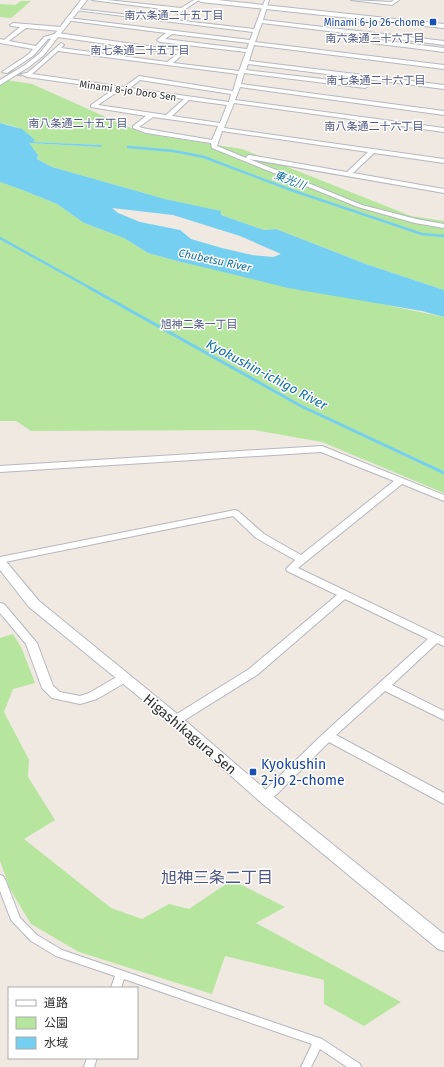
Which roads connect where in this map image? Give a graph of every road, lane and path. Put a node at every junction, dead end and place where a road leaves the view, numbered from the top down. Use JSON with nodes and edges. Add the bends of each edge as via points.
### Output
{"nodes":[{"id":1,"x":84,"y":0,"type":"edge"},
{"id":2,"x":94,"y":0,"type":"edge"},
{"id":3,"x":197,"y":0,"type":"edge"},
{"id":4,"x":202,"y":0,"type":"edge"},
{"id":5,"x":267,"y":0,"type":"edge"},
{"id":6,"x":352,"y":0,"type":"edge"},
{"id":7,"x":397,"y":0,"type":"edge"},
{"id":8,"x":265,"y":7,"type":"junction"},
{"id":9,"x":77,"y":10,"type":"junction"},
{"id":10,"x":182,"y":10,"type":"junction"},
{"id":11,"x":68,"y":20,"type":"junction"},
{"id":12,"x":168,"y":20,"type":"junction"},
{"id":13,"x":259,"y":21,"type":"junction"},
{"id":14,"x":13,"y":24,"type":"dead end"},
{"id":15,"x":25,"y":26,"type":"junction"},
{"id":16,"x":444,"y":26,"type":"edge"},
{"id":17,"x":153,"y":31,"type":"junction"},
{"id":18,"x":256,"y":31,"type":"junction"},
{"id":19,"x":60,"y":32,"type":"junction"},
{"id":20,"x":170,"y":33,"type":"junction"},
{"id":21,"x":374,"y":34,"type":"junction"},
{"id":22,"x":67,"y":37,"type":"junction"},
{"id":23,"x":2,"y":41,"type":"edge"},
{"id":24,"x":252,"y":43,"type":"junction"},
{"id":25,"x":444,"y":43,"type":"edge"},
{"id":26,"x":36,"y":48,"type":"junction"},
{"id":27,"x":57,"y":49,"type":"junction"},
{"id":28,"x":444,"y":50,"type":"edge"},
{"id":29,"x":249,"y":51,"type":"junction"},
{"id":30,"x":245,"y":62,"type":"junction"},
{"id":31,"x":168,"y":64,"type":"junction"},
{"id":32,"x":444,"y":67,"type":"edge"},
{"id":33,"x":4,"y":72,"type":"edge"},
{"id":34,"x":242,"y":72,"type":"junction"},
{"id":35,"x":373,"y":78,"type":"junction"},
{"id":36,"x":0,"y":83,"type":"edge"},
{"id":37,"x":237,"y":86,"type":"junction"},
{"id":38,"x":444,"y":87,"type":"edge"},
{"id":39,"x":122,"y":89,"type":"junction"},
{"id":40,"x":234,"y":93,"type":"junction"},
{"id":41,"x":359,"y":93,"type":"junction"},
{"id":42,"x":188,"y":98,"type":"junction"},
{"id":43,"x":231,"y":103,"type":"junction"},
{"id":44,"x":389,"y":105,"type":"junction"},
{"id":45,"x":385,"y":110,"type":"dead end"},
{"id":46,"x":444,"y":112,"type":"edge"},
{"id":47,"x":151,"y":115,"type":"junction"},
{"id":48,"x":380,"y":115,"type":"dead end"},
{"id":49,"x":167,"y":117,"type":"junction"},
{"id":50,"x":375,"y":120,"type":"junction"},
{"id":51,"x":222,"y":127,"type":"junction"},
{"id":52,"x":444,"y":130,"type":"edge"},
{"id":53,"x":214,"y":142,"type":"junction"},
{"id":54,"x":372,"y":151,"type":"junction"},
{"id":55,"x":233,"y":155,"type":"junction"},
{"id":56,"x":444,"y":161,"type":"edge"},
{"id":57,"x":349,"y":174,"type":"junction"},
{"id":58,"x":444,"y":191,"type":"edge"},
{"id":59,"x":444,"y":226,"type":"edge"},
{"id":60,"x":0,"y":469,"type":"edge"},
{"id":61,"x":400,"y":480,"type":"junction"},
{"id":62,"x":444,"y":498,"type":"edge"},
{"id":63,"x":302,"y":560,"type":"junction"},
{"id":64,"x":0,"y":561,"type":"edge"},
{"id":65,"x":345,"y":594,"type":"junction"},
{"id":66,"x":0,"y":606,"type":"edge"},
{"id":67,"x":440,"y":640,"type":"edge"},
{"id":68,"x":124,"y":678,"type":"junction"},
{"id":69,"x":385,"y":686,"type":"junction"},
{"id":70,"x":444,"y":716,"type":"edge"},
{"id":71,"x":176,"y":720,"type":"junction"},
{"id":72,"x":328,"y":736,"type":"junction"},
{"id":73,"x":264,"y":797,"type":"junction"},
{"id":74,"x":444,"y":799,"type":"edge"},
{"id":75,"x":0,"y":879,"type":"edge"},
{"id":76,"x":444,"y":944,"type":"edge"},
{"id":77,"x":120,"y":975,"type":"junction"},
{"id":78,"x":116,"y":987,"type":"edge"},
{"id":79,"x":318,"y":1042,"type":"junction"},
{"id":80,"x":306,"y":1067,"type":"edge"},
{"id":81,"x":356,"y":1067,"type":"edge"}],
"edges":[{"from":1,"to":9,"type":"street"},
{"from":2,"to":10,"type":"street"},
{"from":3,"to":10,"type":"street"},
{"from":4,"to":8,"type":"street"},
{"from":5,"to":8,"type":"street"},
{"from":6,"to":7,"type":"street","via":[[392,4]]},
{"from":8,"to":13,"type":"street"},
{"from":8,"to":16,"type":"street"},
{"from":9,"to":11,"type":"street"},
{"from":9,"to":12,"type":"street"},
{"from":10,"to":12,"type":"street"},
{"from":11,"to":17,"type":"street"},
{"from":11,"to":19,"type":"street"},
{"from":12,"to":17,"type":"street"},
{"from":12,"to":18,"type":"street"},
{"from":13,"to":18,"type":"street"},
{"from":13,"to":21,"type":"street"},
{"from":14,"to":15,"type":"street"},
{"from":15,"to":19,"type":"street"},
{"from":15,"to":23,"type":"street"},
{"from":17,"to":20,"type":"street"},
{"from":18,"to":24,"type":"street"},
{"from":19,"to":22,"type":"street"},
{"from":19,"to":26,"type":"street","via":[[46,38]]},
{"from":19,"to":36,"type":"street","via":[[42,54]]},
{"from":20,"to":24,"type":"street"},
{"from":20,"to":29,"type":"street","via":[[160,40]]},
{"from":21,"to":25,"type":"street"},
{"from":21,"to":28,"type":"street","via":[[369,39],[372,41]]},
{"from":22,"to":27,"type":"street"},
{"from":22,"to":31,"type":"street","via":[[182,53]]},
{"from":23,"to":26,"type":"street"},
{"from":24,"to":29,"type":"street"},
{"from":24,"to":32,"type":"street"},
{"from":26,"to":33,"type":"street","via":[[31,55]]},
{"from":27,"to":31,"type":"street"},
{"from":27,"to":39,"type":"street","name":"Minami 8-jo Doro Sen","via":[[25,75]]},
{"from":29,"to":30,"type":"street"},
{"from":30,"to":34,"type":"street"},
{"from":30,"to":35,"type":"street"},
{"from":31,"to":34,"type":"street"},
{"from":34,"to":37,"type":"street"},
{"from":34,"to":41,"type":"street"},
{"from":35,"to":38,"type":"street"},
{"from":35,"to":41,"type":"street"},
{"from":37,"to":40,"type":"street"},
{"from":37,"to":41,"type":"street"},
{"from":39,"to":40,"type":"street","via":[[139,78]]},
{"from":39,"to":42,"type":"street","name":"Minami 8-jo Doro Sen"},
{"from":39,"to":47,"type":"street","via":[[93,106]]},
{"from":40,"to":43,"type":"street"},
{"from":41,"to":44,"type":"street"},
{"from":42,"to":43,"type":"street","name":"Minami 8-jo Doro Sen"},
{"from":42,"to":49,"type":"street"},
{"from":43,"to":50,"type":"street","name":"Minami 8-jo Doro Sen"},
{"from":43,"to":51,"type":"street"},
{"from":44,"to":45,"type":"street"},
{"from":44,"to":46,"type":"street"},
{"from":47,"to":49,"type":"street"},
{"from":47,"to":53,"type":"street","via":[[135,127]]},
{"from":48,"to":50,"type":"street"},
{"from":49,"to":51,"type":"street"},
{"from":50,"to":52,"type":"street","name":"Minami 8-jo Doro Sen"},
{"from":51,"to":53,"type":"street"},
{"from":51,"to":54,"type":"street"},
{"from":53,"to":55,"type":"street","via":[[214,147]]},
{"from":54,"to":56,"type":"street"},
{"from":54,"to":57,"type":"street"},
{"from":55,"to":57,"type":"street"},
{"from":55,"to":59,"type":"street","via":[[360,206],[393,216]]},
{"from":57,"to":58,"type":"street"},
{"from":60,"to":61,"type":"street","via":[[322,449]]},
{"from":61,"to":62,"type":"street"},
{"from":61,"to":63,"type":"street"},
{"from":63,"to":64,"type":"street","via":[[260,536],[235,513]]},
{"from":63,"to":65,"type":"street","via":[[291,569]]},
{"from":64,"to":68,"type":"street","name":"Higashikagura Sen","via":[[34,604]]},
{"from":65,"to":67,"type":"street"},
{"from":65,"to":71,"type":"street","via":[[253,672]]},
{"from":66,"to":68,"type":"street","via":[[31,643],[48,688],[56,695],[80,700],[93,696]]},
{"from":67,"to":69,"type":"street"},
{"from":68,"to":71,"type":"street","name":"Higashikagura Sen"},
{"from":69,"to":70,"type":"street"},
{"from":69,"to":72,"type":"street"},
{"from":71,"to":73,"type":"street","name":"Higashikagura Sen"},
{"from":72,"to":73,"type":"street"},
{"from":72,"to":74,"type":"street"},
{"from":73,"to":76,"type":"street","name":"Higashikagura Sen"},
{"from":75,"to":77,"type":"street","via":[[16,920],[34,938],[59,953]]},
{"from":77,"to":78,"type":"street"},
{"from":77,"to":79,"type":"street"},
{"from":79,"to":80,"type":"street"},
{"from":79,"to":81,"type":"street"}]}
